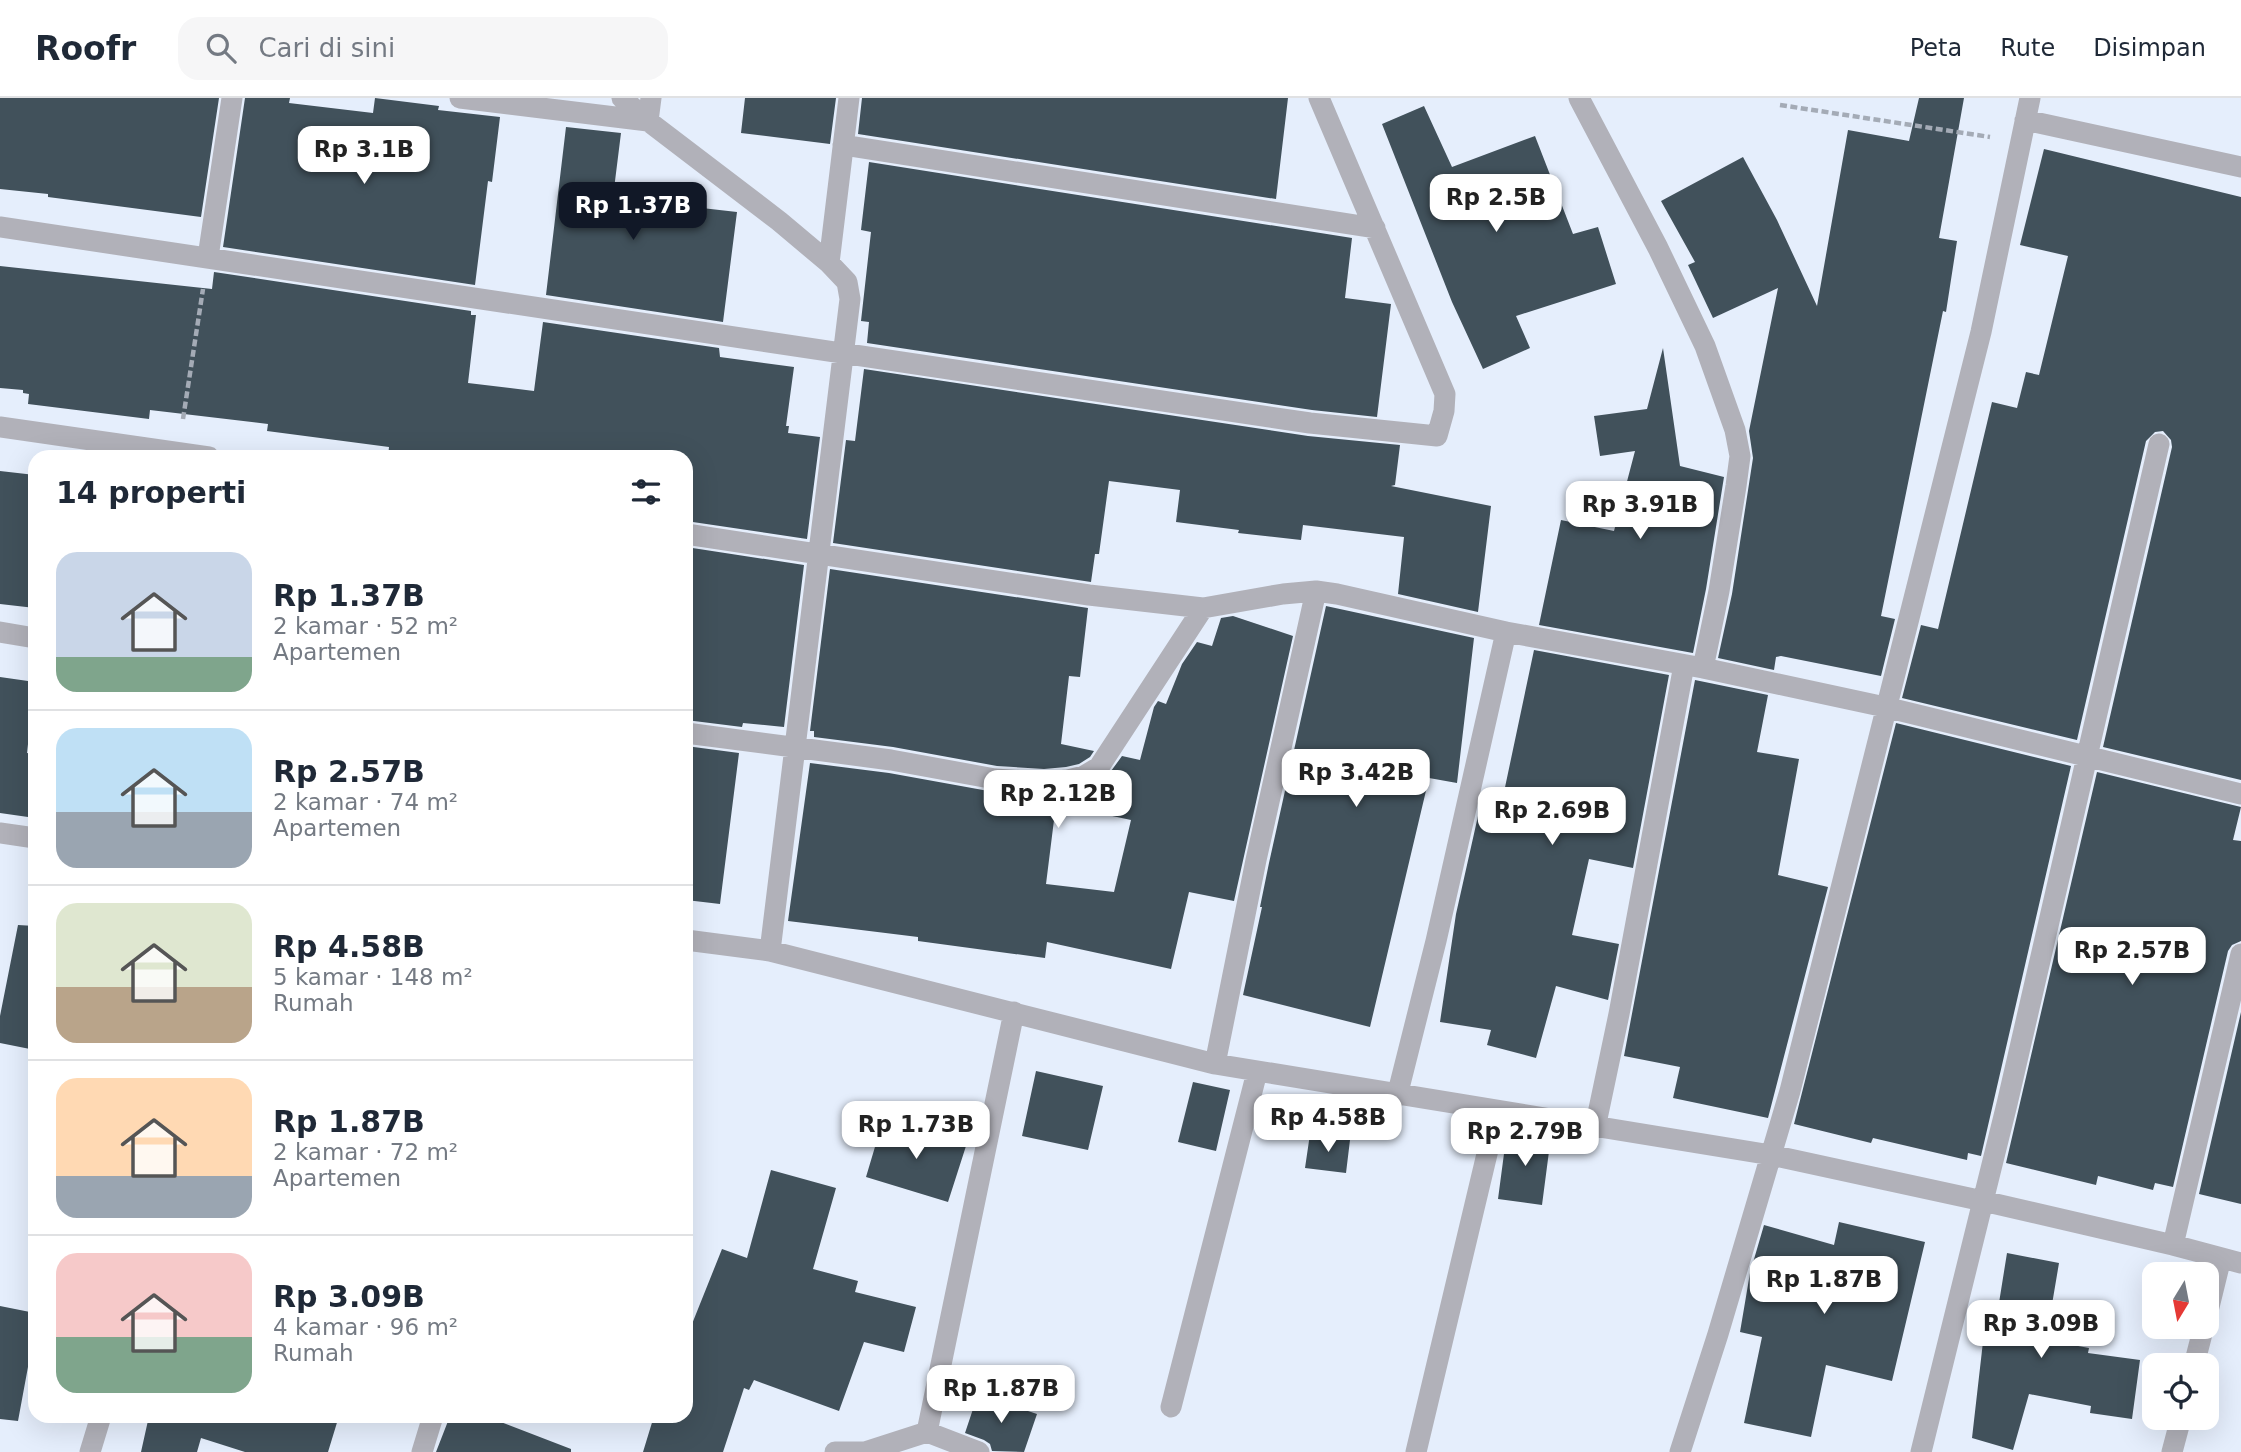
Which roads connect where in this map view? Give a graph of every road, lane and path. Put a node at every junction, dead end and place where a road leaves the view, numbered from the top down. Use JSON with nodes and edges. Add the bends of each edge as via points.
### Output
{"nodes":[{"id":1,"x":232,"y":98,"type":"edge"},
{"id":2,"x":460,"y":98,"type":"edge"},
{"id":3,"x":622,"y":98,"type":"edge"},
{"id":4,"x":651,"y":98,"type":"edge"},
{"id":5,"x":849,"y":98,"type":"edge"},
{"id":6,"x":1319,"y":98,"type":"edge"},
{"id":7,"x":1579,"y":98,"type":"edge"},
{"id":8,"x":2030,"y":98,"type":"edge"},
{"id":9,"x":1780,"y":105,"type":"dead end"},
{"id":10,"x":2025,"y":120,"type":"junction"},
{"id":11,"x":648,"y":121,"type":"junction"},
{"id":12,"x":2021,"y":142,"type":"junction"},
{"id":13,"x":843,"y":145,"type":"junction"},
{"id":14,"x":2241,"y":167,"type":"edge"},
{"id":15,"x":0,"y":227,"type":"edge"},
{"id":16,"x":1376,"y":229,"type":"junction"},
{"id":17,"x":208,"y":257,"type":"junction"},
{"id":18,"x":829,"y":263,"type":"junction"},
{"id":19,"x":844,"y":355,"type":"junction"},
{"id":20,"x":0,"y":426,"type":"edge"},
{"id":21,"x":2159,"y":444,"type":"dead end"},
{"id":22,"x":164,"y":450,"type":"edge"},
{"id":23,"x":178,"y":450,"type":"edge"},
{"id":24,"x":693,"y":535,"type":"edge"},
{"id":25,"x":819,"y":556,"type":"junction"},
{"id":26,"x":1316,"y":591,"type":"junction"},
{"id":27,"x":1203,"y":608,"type":"junction"},
{"id":28,"x":0,"y":632,"type":"edge"},
{"id":29,"x":1506,"y":632,"type":"junction"},
{"id":30,"x":28,"y":637,"type":"edge"},
{"id":31,"x":1694,"y":667,"type":"junction"},
{"id":32,"x":1885,"y":707,"type":"junction"},
{"id":33,"x":693,"y":734,"type":"edge"},
{"id":34,"x":795,"y":749,"type":"junction"},
{"id":35,"x":2088,"y":756,"type":"junction"},
{"id":36,"x":2241,"y":793,"type":"edge"},
{"id":37,"x":0,"y":834,"type":"edge"},
{"id":38,"x":28,"y":837,"type":"edge"},
{"id":39,"x":693,"y":941,"type":"edge"},
{"id":40,"x":770,"y":951,"type":"junction"},
{"id":41,"x":2241,"y":954,"type":"edge"},
{"id":42,"x":1014,"y":1012,"type":"junction"},
{"id":43,"x":1214,"y":1064,"type":"junction"},
{"id":44,"x":1257,"y":1072,"type":"junction"},
{"id":45,"x":1397,"y":1096,"type":"junction"},
{"id":46,"x":1497,"y":1112,"type":"junction"},
{"id":47,"x":1595,"y":1128,"type":"junction"},
{"id":48,"x":1771,"y":1155,"type":"junction"},
{"id":49,"x":1983,"y":1200,"type":"junction"},
{"id":50,"x":2173,"y":1245,"type":"junction"},
{"id":51,"x":2231,"y":1260,"type":"edge"},
{"id":52,"x":2219,"y":1288,"type":"edge"},
{"id":53,"x":1171,"y":1408,"type":"dead end"},
{"id":54,"x":99,"y":1423,"type":"edge"},
{"id":55,"x":431,"y":1423,"type":"edge"},
{"id":56,"x":2178,"y":1430,"type":"edge"},
{"id":57,"x":927,"y":1432,"type":"junction"},
{"id":58,"x":90,"y":1452,"type":"edge"},
{"id":59,"x":422,"y":1452,"type":"edge"},
{"id":60,"x":835,"y":1452,"type":"edge"},
{"id":61,"x":865,"y":1452,"type":"edge"},
{"id":62,"x":979,"y":1452,"type":"edge"},
{"id":63,"x":1416,"y":1452,"type":"edge"},
{"id":64,"x":1680,"y":1452,"type":"edge"},
{"id":65,"x":1921,"y":1452,"type":"edge"},
{"id":66,"x":2172,"y":1452,"type":"edge"}],
"edges":[{"from":1,"to":17,"type":"street"},
{"from":2,"to":11,"type":"street"},
{"from":3,"to":11,"type":"street"},
{"from":4,"to":11,"type":"street"},
{"from":5,"to":13,"type":"street"},
{"from":6,"to":16,"type":"street"},
{"from":7,"to":31,"type":"street","via":[[1705,345],[1735,430],[1740,456],[1719,591]]},
{"from":8,"to":10,"type":"street"},
{"from":9,"to":12,"type":"path"},
{"from":10,"to":12,"type":"street"},
{"from":10,"to":14,"type":"street"},
{"from":11,"to":18,"type":"street"},
{"from":12,"to":32,"type":"street","via":[[1974,358]]},
{"from":13,"to":16,"type":"street"},
{"from":13,"to":18,"type":"street"},
{"from":15,"to":17,"type":"street"},
{"from":16,"to":19,"type":"street","via":[[1445,394],[1437,436],[1310,423]]},
{"from":17,"to":19,"type":"street"},
{"from":17,"to":23,"type":"path"},
{"from":18,"to":19,"type":"street","via":[[847,282],[850,299]]},
{"from":19,"to":25,"type":"street"},
{"from":20,"to":22,"type":"street"},
{"from":21,"to":35,"type":"street"},
{"from":24,"to":25,"type":"street"},
{"from":25,"to":27,"type":"street"},
{"from":25,"to":34,"type":"street"},
{"from":26,"to":27,"type":"street"},
{"from":26,"to":29,"type":"street"},
{"from":26,"to":43,"type":"street"},
{"from":27,"to":34,"type":"street","via":[[1099,767],[1084,776],[1044,782],[995,779]]},
{"from":28,"to":30,"type":"street"},
{"from":29,"to":31,"type":"street"},
{"from":29,"to":45,"type":"street"},
{"from":31,"to":32,"type":"street"},
{"from":31,"to":47,"type":"street"},
{"from":32,"to":35,"type":"street"},
{"from":32,"to":48,"type":"street"},
{"from":33,"to":34,"type":"street"},
{"from":34,"to":40,"type":"street"},
{"from":35,"to":36,"type":"street"},
{"from":35,"to":49,"type":"street"},
{"from":37,"to":38,"type":"street"},
{"from":39,"to":40,"type":"street"},
{"from":40,"to":42,"type":"street"},
{"from":41,"to":50,"type":"street"},
{"from":42,"to":43,"type":"street"},
{"from":42,"to":57,"type":"street"},
{"from":43,"to":44,"type":"street"},
{"from":44,"to":45,"type":"street"},
{"from":44,"to":53,"type":"street"},
{"from":45,"to":46,"type":"street"},
{"from":46,"to":47,"type":"street"},
{"from":46,"to":63,"type":"street"},
{"from":47,"to":48,"type":"street"},
{"from":48,"to":49,"type":"street"},
{"from":48,"to":64,"type":"street"},
{"from":49,"to":50,"type":"street"},
{"from":49,"to":65,"type":"street"},
{"from":50,"to":51,"type":"street"},
{"from":51,"to":52,"type":"street"},
{"from":54,"to":58,"type":"street"},
{"from":55,"to":59,"type":"street"},
{"from":56,"to":66,"type":"street"},
{"from":57,"to":61,"type":"street"},
{"from":57,"to":62,"type":"street"},
{"from":60,"to":61,"type":"street"}]}
